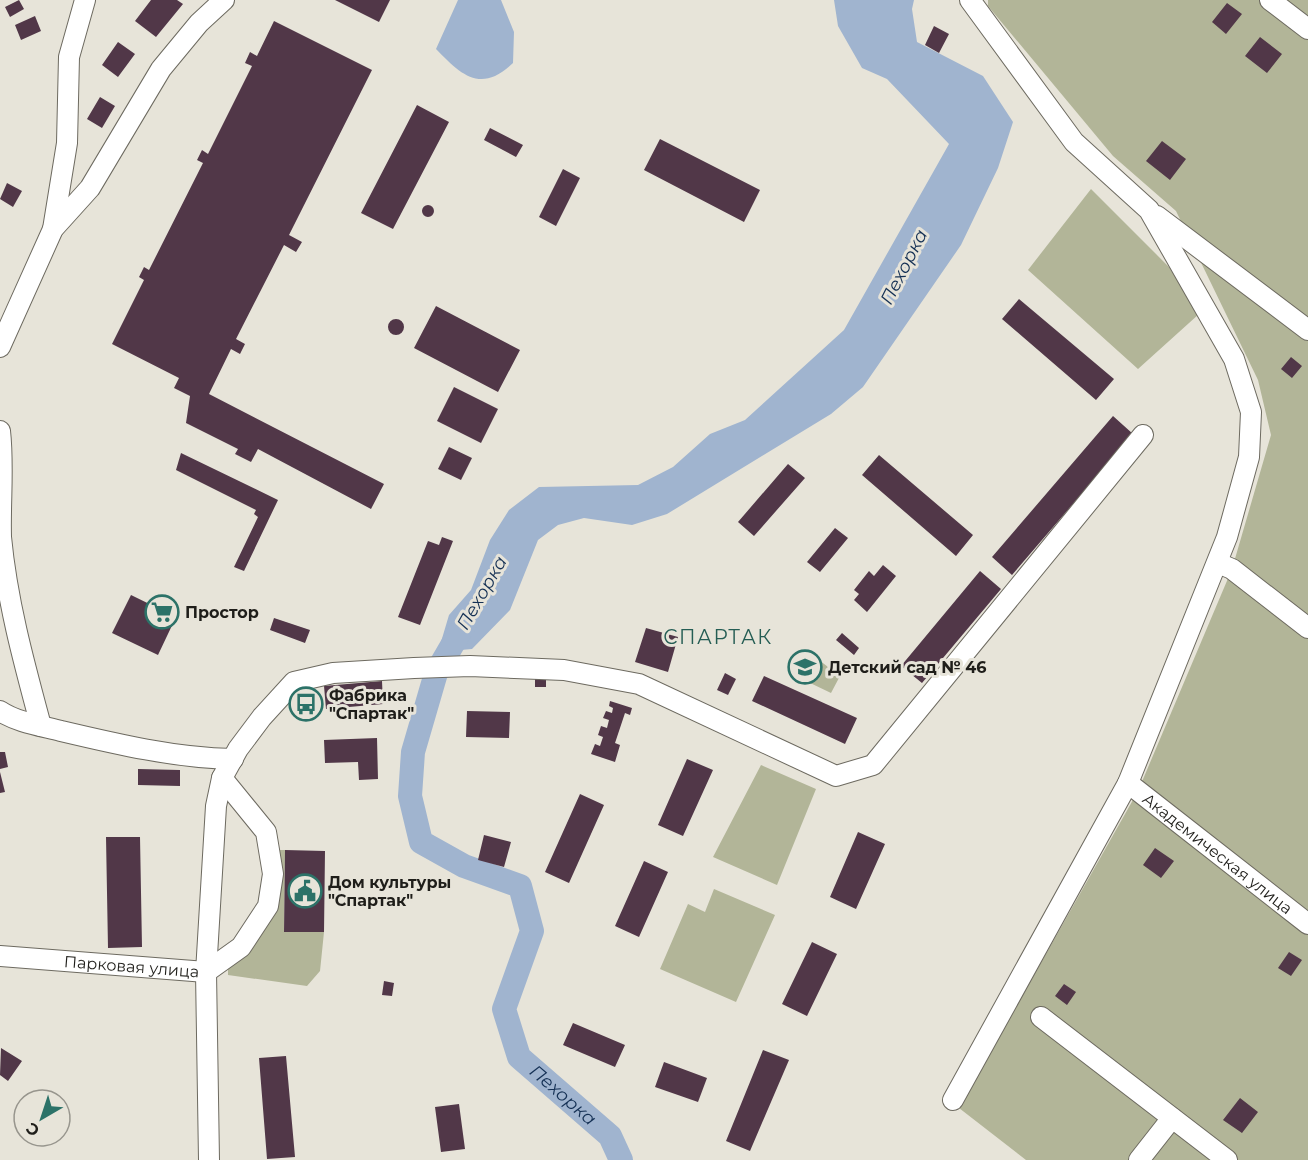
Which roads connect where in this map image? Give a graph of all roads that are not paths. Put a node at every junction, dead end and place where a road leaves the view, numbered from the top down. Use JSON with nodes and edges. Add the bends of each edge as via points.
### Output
{"nodes":[{"id":1,"x":85,"y":0,"type":"edge"},
{"id":2,"x":224,"y":0,"type":"edge"},
{"id":3,"x":970,"y":0,"type":"edge"},
{"id":4,"x":1270,"y":0,"type":"edge"},
{"id":5,"x":1308,"y":29,"type":"edge"},
{"id":6,"x":1149,"y":210,"type":"junction"},
{"id":7,"x":53,"y":229,"type":"junction"},
{"id":8,"x":1308,"y":330,"type":"edge"},
{"id":9,"x":0,"y":347,"type":"edge"},
{"id":10,"x":0,"y":430,"type":"edge"},
{"id":11,"x":1143,"y":435,"type":"dead end"},
{"id":12,"x":1218,"y":563,"type":"junction"},
{"id":13,"x":1308,"y":628,"type":"edge"},
{"id":14,"x":0,"y":711,"type":"edge"},
{"id":15,"x":41,"y":726,"type":"junction"},
{"id":16,"x":233,"y":759,"type":"junction"},
{"id":17,"x":222,"y":778,"type":"junction"},
{"id":18,"x":1128,"y":783,"type":"junction"},
{"id":19,"x":1308,"y":924,"type":"edge"},
{"id":20,"x":0,"y":956,"type":"edge"},
{"id":21,"x":206,"y":972,"type":"junction"},
{"id":22,"x":1041,"y":1017,"type":"dead end"},
{"id":23,"x":953,"y":1100,"type":"dead end"},
{"id":24,"x":1172,"y":1118,"type":"junction"},
{"id":25,"x":209,"y":1160,"type":"edge"},
{"id":26,"x":1139,"y":1160,"type":"edge"},
{"id":27,"x":1227,"y":1160,"type":"edge"}],
"edges":[{"from":1,"to":7,"type":"street","via":[[69,57],[67,143]]},
{"from":2,"to":7,"type":"street","via":[[161,69],[90,188]]},
{"from":3,"to":6,"type":"street","via":[[1074,142]]},
{"from":4,"to":5,"type":"street"},
{"from":6,"to":8,"type":"street"},
{"from":6,"to":12,"type":"street","via":[[1234,359],[1251,412],[1249,457]]},
{"from":7,"to":9,"type":"street"},
{"from":10,"to":15,"type":"street","via":[[0,534],[16,637]]},
{"from":11,"to":16,"type":"street","via":[[873,765],[836,776],[639,684],[564,670],[470,666],[333,673],[294,682],[262,717]]},
{"from":12,"to":13,"type":"street","via":[[1232,569]]},
{"from":12,"to":18,"type":"street"},
{"from":14,"to":15,"type":"street"},
{"from":15,"to":16,"type":"street","via":[[101,740]]},
{"from":16,"to":17,"type":"street"},
{"from":17,"to":21,"type":"street","via":[[213,840]]},
{"from":17,"to":21,"type":"street","name":"Парковая улица","via":[[266,832],[273,874],[268,906],[241,947]]},
{"from":18,"to":19,"type":"street","name":"Академическая улица"},
{"from":18,"to":23,"type":"street"},
{"from":20,"to":21,"type":"street","name":"Парковая улица"},
{"from":21,"to":25,"type":"street"},
{"from":22,"to":24,"type":"street"},
{"from":24,"to":26,"type":"street"},
{"from":24,"to":27,"type":"street"}]}
